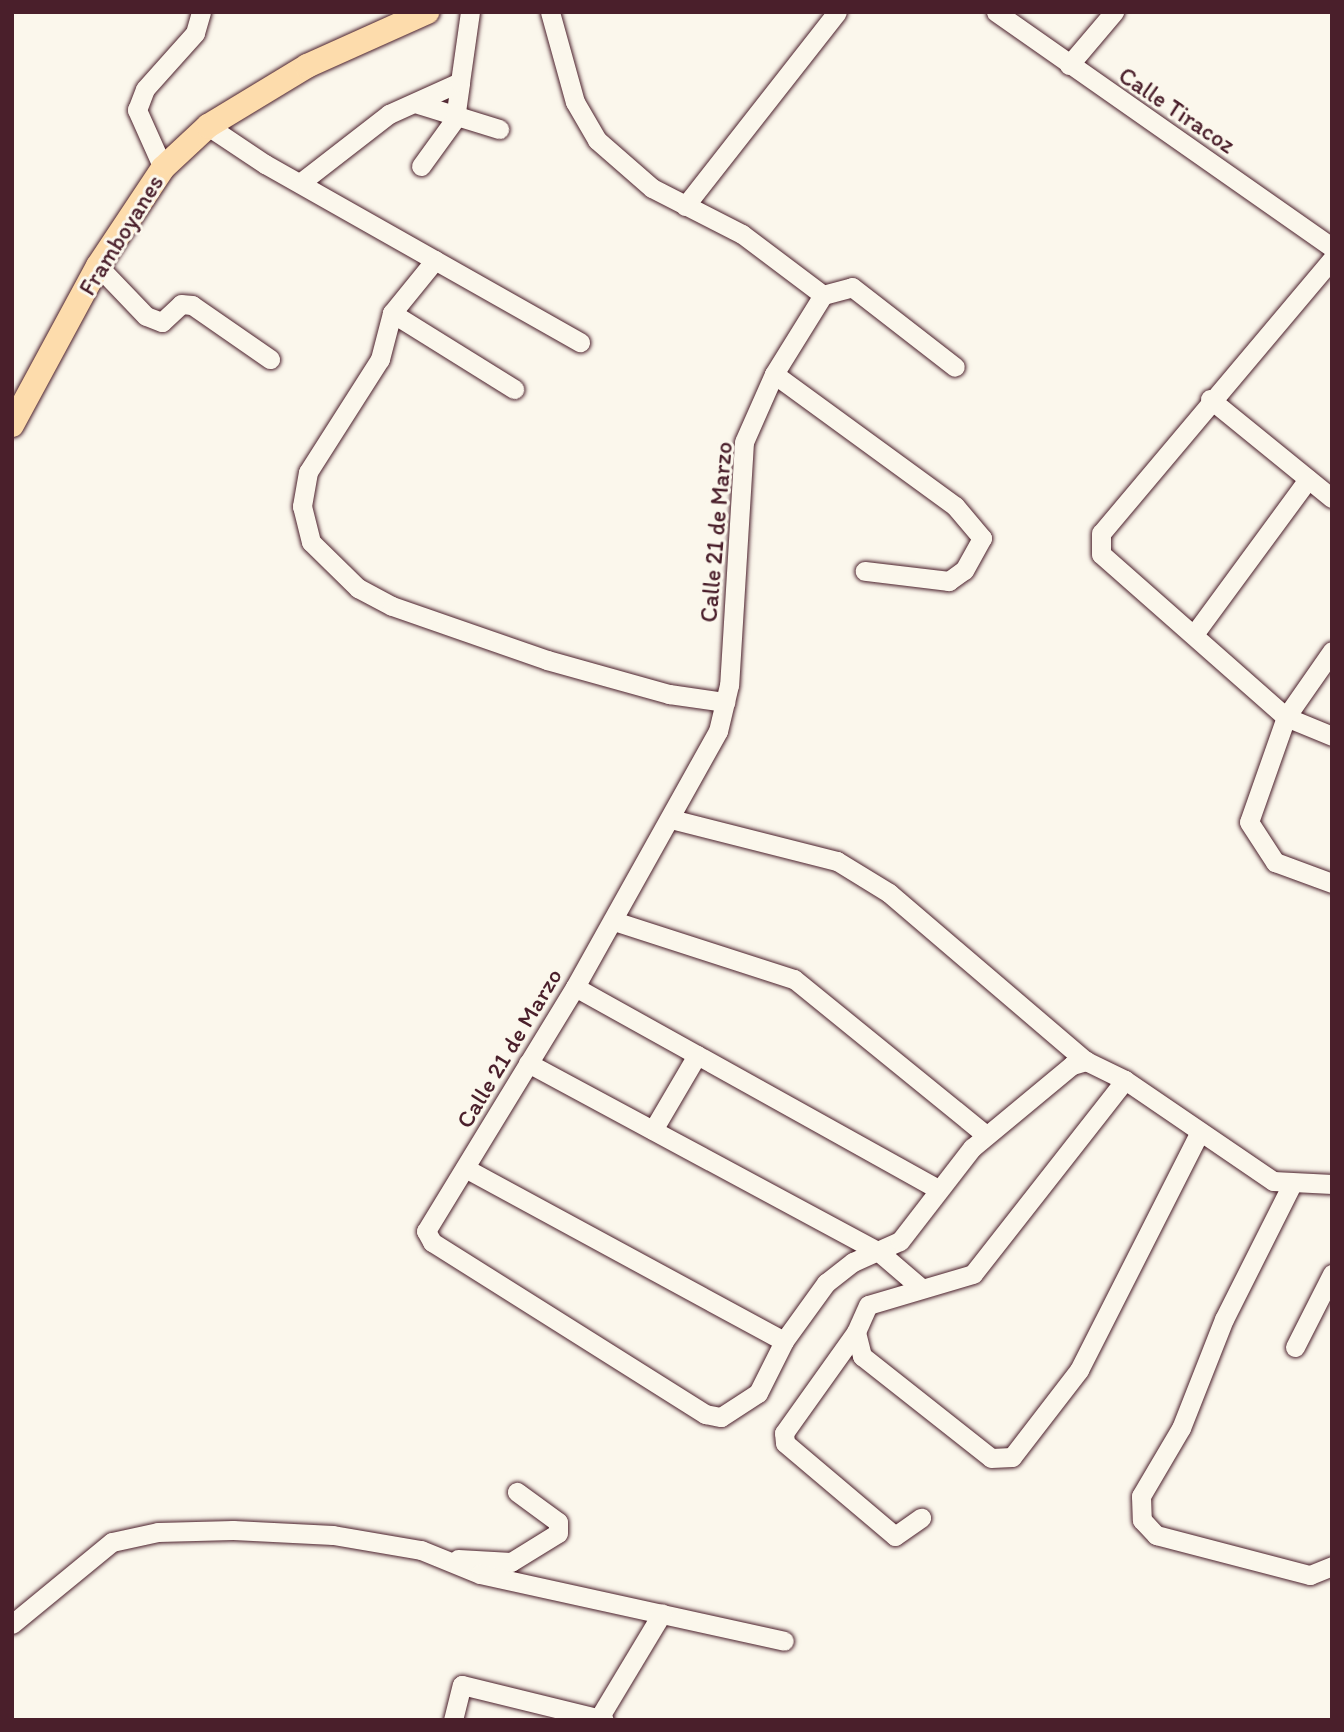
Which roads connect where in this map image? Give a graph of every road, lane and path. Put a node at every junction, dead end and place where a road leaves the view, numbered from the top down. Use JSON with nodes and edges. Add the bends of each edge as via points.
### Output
{"nodes":[{"id":1,"x":201,"y":12,"type":"edge"},
{"id":2,"x":427,"y":12,"type":"edge"},
{"id":3,"x":470,"y":12,"type":"edge"},
{"id":4,"x":550,"y":12,"type":"edge"},
{"id":5,"x":836,"y":12,"type":"edge"},
{"id":6,"x":996,"y":12,"type":"edge"},
{"id":7,"x":1114,"y":12,"type":"edge"},
{"id":8,"x":1069,"y":65,"type":"junction"},
{"id":9,"x":460,"y":82,"type":"junction"},
{"id":10,"x":418,"y":104,"type":"junction"},
{"id":11,"x":455,"y":119,"type":"junction"},
{"id":12,"x":208,"y":126,"type":"junction"},
{"id":13,"x":499,"y":129,"type":"dead end"},
{"id":14,"x":421,"y":166,"type":"dead end"},
{"id":15,"x":163,"y":167,"type":"junction"},
{"id":16,"x":300,"y":183,"type":"junction"},
{"id":17,"x":685,"y":206,"type":"junction"},
{"id":18,"x":1332,"y":247,"type":"edge"},
{"id":19,"x":1332,"y":259,"type":"edge"},
{"id":20,"x":435,"y":260,"type":"junction"},
{"id":21,"x":98,"y":266,"type":"junction"},
{"id":22,"x":824,"y":295,"type":"junction"},
{"id":23,"x":392,"y":313,"type":"junction"},
{"id":24,"x":580,"y":342,"type":"dead end"},
{"id":25,"x":270,"y":359,"type":"dead end"},
{"id":26,"x":955,"y":367,"type":"dead end"},
{"id":27,"x":774,"y":374,"type":"junction"},
{"id":28,"x":514,"y":389,"type":"dead end"},
{"id":29,"x":1210,"y":399,"type":"junction"},
{"id":30,"x":12,"y":425,"type":"edge"},
{"id":31,"x":1308,"y":479,"type":"junction"},
{"id":32,"x":1332,"y":498,"type":"edge"},
{"id":33,"x":865,"y":572,"type":"dead end"},
{"id":34,"x":1195,"y":633,"type":"junction"},
{"id":35,"x":1332,"y":651,"type":"edge"},
{"id":36,"x":725,"y":702,"type":"junction"},
{"id":37,"x":1286,"y":717,"type":"junction"},
{"id":38,"x":1332,"y":736,"type":"edge"},
{"id":39,"x":671,"y":819,"type":"junction"},
{"id":40,"x":1332,"y":883,"type":"edge"},
{"id":41,"x":614,"y":920,"type":"junction"},
{"id":42,"x":575,"y":987,"type":"junction"},
{"id":43,"x":697,"y":1055,"type":"junction"},
{"id":44,"x":1086,"y":1061,"type":"junction"},
{"id":45,"x":528,"y":1063,"type":"junction"},
{"id":46,"x":1125,"y":1080,"type":"junction"},
{"id":47,"x":653,"y":1130,"type":"junction"},
{"id":48,"x":1199,"y":1133,"type":"junction"},
{"id":49,"x":986,"y":1135,"type":"junction"},
{"id":50,"x":465,"y":1168,"type":"junction"},
{"id":51,"x":1332,"y":1184,"type":"edge"},
{"id":52,"x":1291,"y":1186,"type":"junction"},
{"id":53,"x":936,"y":1188,"type":"junction"},
{"id":54,"x":879,"y":1252,"type":"junction"},
{"id":55,"x":1332,"y":1274,"type":"edge"},
{"id":56,"x":921,"y":1288,"type":"junction"},
{"id":57,"x":856,"y":1332,"type":"junction"},
{"id":58,"x":784,"y":1341,"type":"junction"},
{"id":59,"x":1295,"y":1347,"type":"dead end"},
{"id":60,"x":517,"y":1492,"type":"dead end"},
{"id":61,"x":921,"y":1518,"type":"dead end"},
{"id":62,"x":450,"y":1558,"type":"junction"},
{"id":63,"x":1332,"y":1566,"type":"edge"},
{"id":64,"x":662,"y":1613,"type":"junction"},
{"id":65,"x":12,"y":1624,"type":"edge"},
{"id":66,"x":784,"y":1641,"type":"dead end"},
{"id":67,"x":601,"y":1719,"type":"edge"},
{"id":68,"x":453,"y":1720,"type":"edge"}],
"edges":[{"from":1,"to":15,"type":"street","via":[[195,33],[145,89],[136,110]]},
{"from":2,"to":12,"type":"main road","name":"Framboyanes","via":[[307,66]]},
{"from":3,"to":9,"type":"street"},
{"from":4,"to":17,"type":"street","via":[[586,127],[652,188]]},
{"from":5,"to":17,"type":"street"},
{"from":6,"to":8,"type":"street","name":"Calle Tiracoz"},
{"from":7,"to":8,"type":"street"},
{"from":8,"to":18,"type":"street","name":"Calle Tiracoz"},
{"from":9,"to":10,"type":"street"},
{"from":9,"to":11,"type":"street"},
{"from":10,"to":11,"type":"street"},
{"from":10,"to":16,"type":"street","via":[[389,114]]},
{"from":11,"to":13,"type":"street"},
{"from":11,"to":14,"type":"street"},
{"from":12,"to":15,"type":"main road","name":"Framboyanes"},
{"from":12,"to":16,"type":"street"},
{"from":15,"to":21,"type":"main road","name":"Framboyanes"},
{"from":16,"to":20,"type":"street"},
{"from":17,"to":22,"type":"street","via":[[742,234]]},
{"from":19,"to":29,"type":"street"},
{"from":20,"to":23,"type":"street"},
{"from":20,"to":24,"type":"street"},
{"from":21,"to":25,"type":"street","via":[[146,316],[162,322],[181,304],[192,305]]},
{"from":21,"to":30,"type":"main road","name":"Framboyanes"},
{"from":22,"to":26,"type":"street","via":[[852,287]]},
{"from":22,"to":27,"type":"street","name":"Calle 21 de Marzo"},
{"from":23,"to":28,"type":"street"},
{"from":23,"to":36,"type":"street","via":[[380,359],[308,472],[302,506],[312,542],[358,588],[392,606],[547,660],[669,694]]},
{"from":27,"to":33,"type":"street","via":[[978,526],[982,538],[964,570],[949,581]]},
{"from":27,"to":36,"type":"street","name":"Calle 21 de Marzo","via":[[744,442]]},
{"from":29,"to":31,"type":"street"},
{"from":29,"to":34,"type":"street","via":[[1101,533],[1101,554]]},
{"from":31,"to":32,"type":"street"},
{"from":31,"to":34,"type":"street"},
{"from":34,"to":37,"type":"street"},
{"from":35,"to":37,"type":"street"},
{"from":36,"to":39,"type":"street","name":"Calle 21 de Marzo","via":[[710,749]]},
{"from":37,"to":38,"type":"street"},
{"from":37,"to":40,"type":"street","via":[[1249,822],[1275,862]]},
{"from":39,"to":41,"type":"street","name":"Calle 21 de Marzo"},
{"from":39,"to":44,"type":"street","via":[[836,860],[888,893]]},
{"from":41,"to":42,"type":"street","name":"Calle 21 de Marzo"},
{"from":41,"to":49,"type":"street","via":[[794,979]]},
{"from":42,"to":43,"type":"street"},
{"from":42,"to":45,"type":"street","name":"Calle 21 de Marzo"},
{"from":43,"to":47,"type":"street"},
{"from":43,"to":53,"type":"street"},
{"from":44,"to":46,"type":"street"},
{"from":44,"to":49,"type":"street","via":[[1050,1081]]},
{"from":45,"to":47,"type":"street"},
{"from":45,"to":50,"type":"street","name":"Calle 21 de Marzo"},
{"from":46,"to":48,"type":"street"},
{"from":46,"to":56,"type":"street","via":[[973,1274]]},
{"from":47,"to":54,"type":"street"},
{"from":48,"to":52,"type":"street"},
{"from":48,"to":57,"type":"street","via":[[1107,1322],[1012,1457],[991,1458],[862,1356]]},
{"from":49,"to":53,"type":"street"},
{"from":50,"to":58,"type":"street"},
{"from":50,"to":58,"type":"street","name":"Calle 21 de Marzo","via":[[426,1231],[446,1254],[705,1414],[721,1417],[758,1393]]},
{"from":51,"to":52,"type":"street"},
{"from":52,"to":63,"type":"street","via":[[1224,1319],[1181,1428],[1141,1496],[1142,1520],[1156,1535],[1310,1575]]},
{"from":53,"to":54,"type":"street","via":[[910,1230]]},
{"from":54,"to":56,"type":"street"},
{"from":54,"to":58,"type":"street","via":[[853,1262],[825,1283]]},
{"from":55,"to":59,"type":"street"},
{"from":56,"to":57,"type":"street","via":[[868,1305]]},
{"from":57,"to":61,"type":"street","via":[[784,1433],[785,1443],[895,1536]]},
{"from":60,"to":62,"type":"street","via":[[558,1522],[558,1532],[510,1562]]},
{"from":62,"to":64,"type":"street","via":[[480,1574]]},
{"from":62,"to":65,"type":"street","via":[[333,1535],[158,1532],[112,1542],[82,1560]]},
{"from":64,"to":66,"type":"street"},
{"from":64,"to":67,"type":"street"},
{"from":67,"to":68,"type":"street","via":[[462,1685]]}]}
